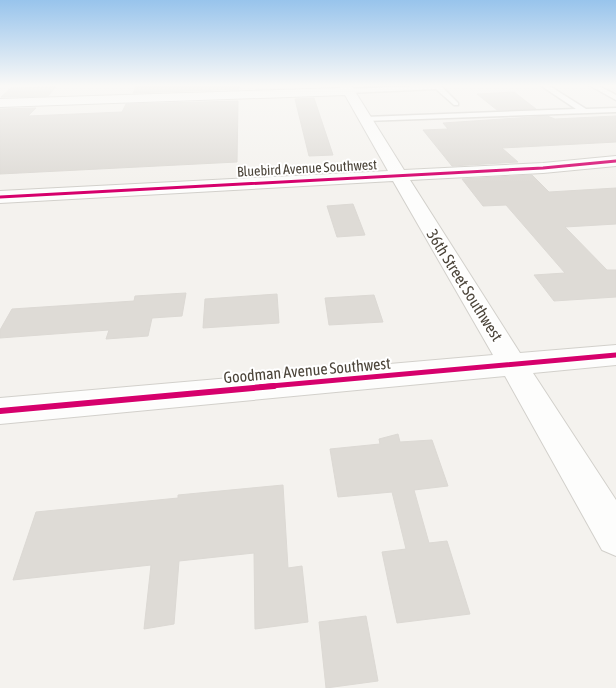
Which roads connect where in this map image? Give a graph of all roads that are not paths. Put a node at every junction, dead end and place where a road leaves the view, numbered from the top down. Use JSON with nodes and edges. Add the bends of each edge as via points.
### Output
{"nodes":[{"id":1,"x":418,"y":117,"type":"edge"},
{"id":2,"x":366,"y":119,"type":"joint"},
{"id":3,"x":616,"y":161,"type":"edge"},
{"id":4,"x":396,"y":174,"type":"junction"},
{"id":5,"x":0,"y":197,"type":"edge"},
{"id":6,"x":616,"y":355,"type":"edge"},
{"id":7,"x":513,"y":363,"type":"junction"},
{"id":8,"x":0,"y":411,"type":"edge"},
{"id":9,"x":616,"y":536,"type":"edge"}],
"edges":[{"from":1,"to":2,"type":"lane"},
{"from":2,"to":4,"type":"street","name":"36th Street Southwest"},
{"from":3,"to":4,"type":"street","name":"Bluebird Avenue Southwest"},
{"from":4,"to":5,"type":"street","name":"Bluebird Avenue Southwest"},
{"from":4,"to":7,"type":"street","name":"36th Street Southwest"},
{"from":6,"to":7,"type":"street","name":"Goodman Avenue Southwest"},
{"from":7,"to":8,"type":"street","name":"Goodman Avenue Southwest"},
{"from":7,"to":9,"type":"street","name":"36th Street Southwest"}]}
